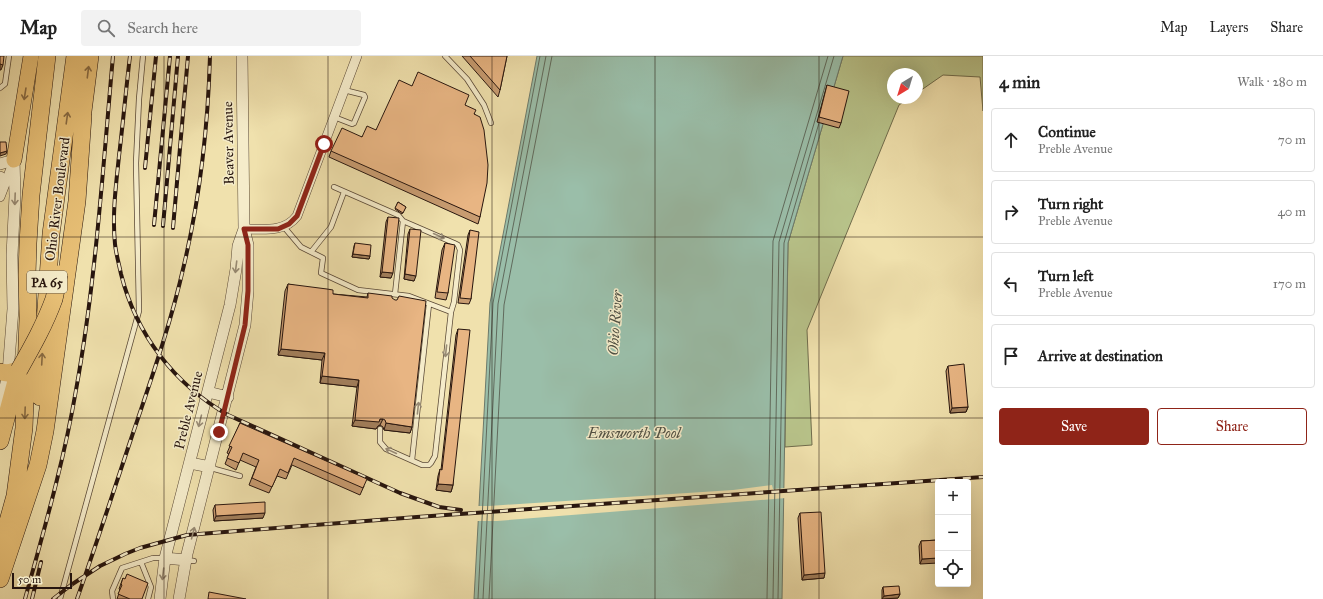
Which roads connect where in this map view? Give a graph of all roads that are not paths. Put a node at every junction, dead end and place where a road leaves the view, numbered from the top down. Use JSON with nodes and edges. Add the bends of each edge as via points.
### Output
{"nodes":[{"id":1,"x":9,"y":56,"type":"edge"},
{"id":2,"x":31,"y":56,"type":"edge"},
{"id":3,"x":47,"y":56,"type":"edge"},
{"id":4,"x":58,"y":56,"type":"edge"},
{"id":5,"x":75,"y":56,"type":"edge"},
{"id":6,"x":90,"y":56,"type":"edge"},
{"id":7,"x":143,"y":56,"type":"edge"},
{"id":8,"x":242,"y":56,"type":"edge"},
{"id":9,"x":356,"y":56,"type":"edge"},
{"id":10,"x":445,"y":56,"type":"edge"},
{"id":11,"x":0,"y":88,"type":"edge"},
{"id":12,"x":344,"y":90,"type":"junction"},
{"id":13,"x":83,"y":116,"type":"junction"},
{"id":14,"x":334,"y":117,"type":"junction"},
{"id":15,"x":491,"y":123,"type":"dead end"},
{"id":16,"x":7,"y":162,"type":"edge"},
{"id":17,"x":3,"y":180,"type":"edge"},
{"id":18,"x":334,"y":187,"type":"dead end"},
{"id":19,"x":344,"y":192,"type":"junction"},
{"id":20,"x":0,"y":197,"type":"edge"},
{"id":21,"x":403,"y":221,"type":"junction"},
{"id":22,"x":284,"y":227,"type":"junction"},
{"id":23,"x":244,"y":229,"type":"junction"},
{"id":24,"x":311,"y":252,"type":"junction"},
{"id":25,"x":394,"y":296,"type":"junction"},
{"id":26,"x":429,"y":304,"type":"junction"},
{"id":27,"x":451,"y":312,"type":"junction"},
{"id":28,"x":28,"y":318,"type":"junction"},
{"id":29,"x":12,"y":373,"type":"edge"},
{"id":30,"x":208,"y":392,"type":"junction"},
{"id":31,"x":228,"y":397,"type":"junction"},
{"id":32,"x":0,"y":414,"type":"edge"},
{"id":33,"x":380,"y":429,"type":"edge"},
{"id":34,"x":0,"y":441,"type":"edge"},
{"id":35,"x":412,"y":460,"type":"junction"},
{"id":36,"x":190,"y":463,"type":"junction"},
{"id":37,"x":210,"y":467,"type":"junction"},
{"id":38,"x":240,"y":476,"type":"dead end"},
{"id":39,"x":23,"y":508,"type":"junction"},
{"id":40,"x":0,"y":550,"type":"edge"},
{"id":41,"x":165,"y":558,"type":"junction"},
{"id":42,"x":190,"y":561,"type":"junction"},
{"id":43,"x":141,"y":562,"type":"junction"},
{"id":44,"x":0,"y":579,"type":"edge"},
{"id":45,"x":60,"y":599,"type":"edge"},
{"id":46,"x":113,"y":599,"type":"edge"},
{"id":47,"x":148,"y":599,"type":"edge"},
{"id":48,"x":160,"y":599,"type":"edge"},
{"id":49,"x":179,"y":599,"type":"edge"}],
"edges":[{"from":1,"to":11,"type":"lane","via":[[5,84]]},
{"from":2,"to":16,"type":"main road","one_way":true},
{"from":3,"to":28,"type":"highway","via":[[29,227]]},
{"from":4,"to":28,"type":"highway","name":"Ohio River Boulevard","number":"PA 65","via":[[35,230]]},
{"from":39,"to":5,"type":"highway","name":"Ohio River Boulevard","number":"PA 65","one_way":true,"via":[[40,410],[51,234]]},
{"from":13,"to":6,"type":"highway","one_way":true},
{"from":7,"to":45,"type":"lane","via":[[136,163],[139,311]]},
{"from":8,"to":23,"type":"street","name":"Beaver Avenue"},
{"from":9,"to":12,"type":"street"},
{"from":10,"to":15,"type":"lane","via":[[467,79],[484,105]]},
{"from":12,"to":14,"type":"street"},
{"from":12,"to":14,"type":"lane","via":[[365,97],[354,123]]},
{"from":13,"to":29,"type":"highway","bridge":true,"via":[[54,297],[37,338]]},
{"from":13,"to":39,"type":"highway","via":[[77,201],[51,395],[38,465]]},
{"from":14,"to":22,"type":"street","via":[[297,216]]},
{"from":16,"to":17,"type":"street"},
{"from":16,"to":29,"type":"street","one_way":true,"via":[[15,196]]},
{"from":17,"to":20,"type":"street"},
{"from":18,"to":19,"type":"lane"},
{"from":19,"to":21,"type":"lane","via":[[398,215]]},
{"from":19,"to":24,"type":"lane","via":[[331,227]]},
{"from":21,"to":25,"type":"lane"},
{"from":21,"to":27,"type":"lane","one_way":true,"via":[[460,248]]},
{"from":22,"to":23,"type":"street"},
{"from":22,"to":24,"type":"lane","via":[[301,247]]},
{"from":23,"to":30,"type":"street","name":"Preble Avenue","one_way":true,"via":[[238,246],[230,305]]},
{"from":23,"to":31,"type":"street","via":[[248,245],[245,325]]},
{"from":24,"to":25,"type":"lane","via":[[323,258],[320,274],[358,290]]},
{"from":25,"to":26,"type":"lane","via":[[409,296]]},
{"from":26,"to":27,"type":"lane"},
{"from":35,"to":26,"type":"lane","one_way":true},
{"from":27,"to":35,"type":"lane","one_way":true,"via":[[435,456],[429,465]]},
{"from":28,"to":40,"type":"highway","number":"PA 65","one_way":true,"via":[[24,428],[20,464],[15,496]]},
{"from":29,"to":32,"type":"street"},
{"from":29,"to":34,"type":"highway"},
{"from":30,"to":31,"type":"street"},
{"from":30,"to":36,"type":"street","name":"Preble Avenue","one_way":true},
{"from":31,"to":37,"type":"street"},
{"from":35,"to":33,"type":"lane","one_way":true,"via":[[383,447],[379,439]]},
{"from":36,"to":37,"type":"street"},
{"from":36,"to":41,"type":"street","name":"Preble Avenue"},
{"from":37,"to":38,"type":"lane"},
{"from":42,"to":37,"type":"street","one_way":true},
{"from":39,"to":44,"type":"highway","number":"PA 65"},
{"from":41,"to":42,"type":"street"},
{"from":41,"to":43,"type":"lane"},
{"from":41,"to":48,"type":"street","name":"Preble Avenue","one_way":true},
{"from":42,"to":49,"type":"street"},
{"from":43,"to":46,"type":"lane","via":[[122,568],[112,591]]},
{"from":43,"to":47,"type":"lane","via":[[151,587]]}]}
